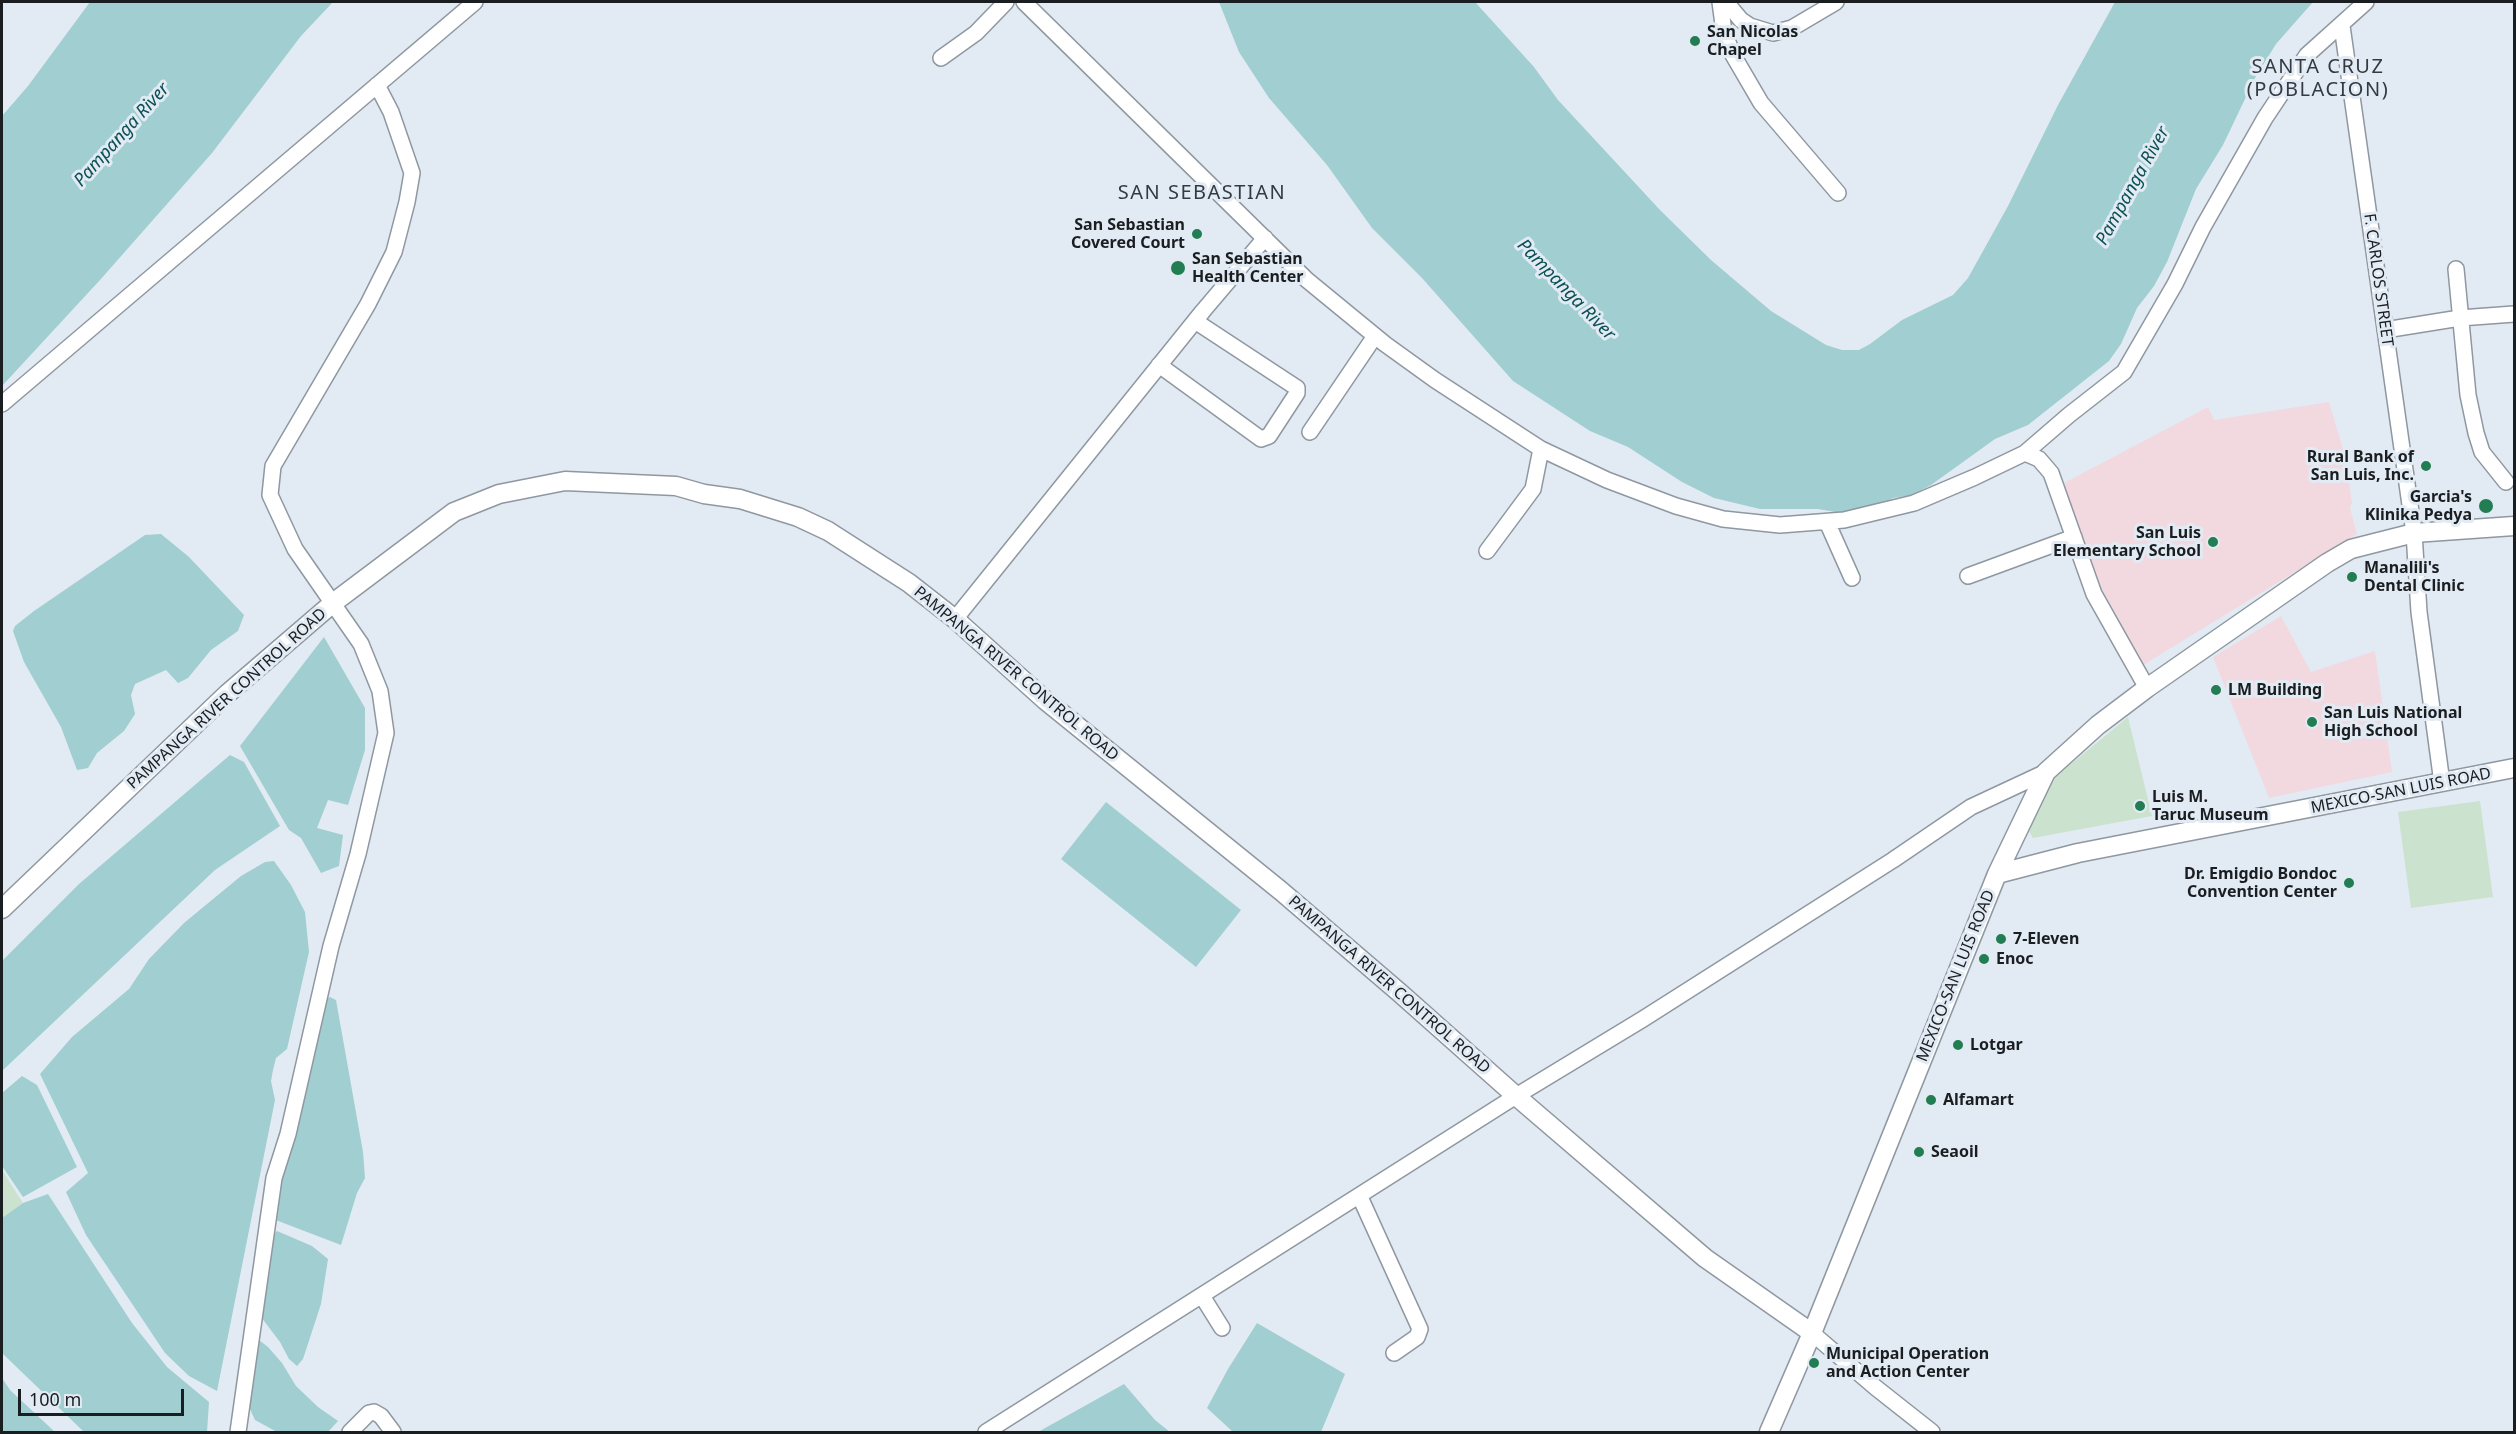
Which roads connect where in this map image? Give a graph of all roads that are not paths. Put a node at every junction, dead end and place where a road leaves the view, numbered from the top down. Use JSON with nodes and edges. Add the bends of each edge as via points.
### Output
{"nodes":[{"id":1,"x":475,"y":2,"type":"edge"},
{"id":2,"x":1006,"y":2,"type":"edge"},
{"id":3,"x":1024,"y":2,"type":"edge"},
{"id":4,"x":1720,"y":2,"type":"edge"},
{"id":5,"x":1726,"y":2,"type":"edge"},
{"id":6,"x":1836,"y":2,"type":"edge"},
{"id":7,"x":2366,"y":2,"type":"edge"},
{"id":8,"x":2342,"y":26,"type":"junction"},
{"id":9,"x":941,"y":58,"type":"dead end"},
{"id":10,"x":377,"y":85,"type":"junction"},
{"id":11,"x":1839,"y":193,"type":"dead end"},
{"id":12,"x":1265,"y":238,"type":"junction"},
{"id":13,"x":2456,"y":269,"type":"dead end"},
{"id":14,"x":2514,"y":314,"type":"edge"},
{"id":15,"x":2460,"y":318,"type":"junction"},
{"id":16,"x":1195,"y":321,"type":"junction"},
{"id":17,"x":2385,"y":330,"type":"junction"},
{"id":18,"x":1375,"y":336,"type":"junction"},
{"id":19,"x":1159,"y":365,"type":"junction"},
{"id":20,"x":2,"y":404,"type":"edge"},
{"id":21,"x":1310,"y":432,"type":"dead end"},
{"id":22,"x":1541,"y":449,"type":"junction"},
{"id":23,"x":2025,"y":453,"type":"junction"},
{"id":24,"x":2506,"y":482,"type":"dead end"},
{"id":25,"x":1827,"y":522,"type":"junction"},
{"id":26,"x":2514,"y":525,"type":"edge"},
{"id":27,"x":2414,"y":533,"type":"junction"},
{"id":28,"x":2074,"y":537,"type":"junction"},
{"id":29,"x":1487,"y":551,"type":"dead end"},
{"id":30,"x":1968,"y":576,"type":"dead end"},
{"id":31,"x":1852,"y":578,"type":"dead end"},
{"id":32,"x":333,"y":603,"type":"junction"},
{"id":33,"x":955,"y":619,"type":"junction"},
{"id":34,"x":2147,"y":688,"type":"junction"},
{"id":35,"x":2514,"y":768,"type":"edge"},
{"id":36,"x":2046,"y":772,"type":"junction"},
{"id":37,"x":2442,"y":783,"type":"junction"},
{"id":38,"x":1997,"y":874,"type":"junction"},
{"id":39,"x":2,"y":909,"type":"edge"},
{"id":40,"x":1516,"y":1096,"type":"junction"},
{"id":41,"x":1360,"y":1197,"type":"junction"},
{"id":42,"x":1202,"y":1296,"type":"junction"},
{"id":43,"x":1222,"y":1328,"type":"dead end"},
{"id":44,"x":1812,"y":1333,"type":"junction"},
{"id":45,"x":1394,"y":1353,"type":"dead end"},
{"id":46,"x":238,"y":1428,"type":"edge"},
{"id":47,"x":253,"y":1432,"type":"edge"},
{"id":48,"x":350,"y":1432,"type":"edge"},
{"id":49,"x":393,"y":1432,"type":"edge"},
{"id":50,"x":986,"y":1432,"type":"edge"},
{"id":51,"x":1769,"y":1432,"type":"edge"},
{"id":52,"x":1932,"y":1432,"type":"edge"}],
"edges":[{"from":1,"to":10,"type":"street"},
{"from":2,"to":9,"type":"street","via":[[976,33]]},
{"from":3,"to":12,"type":"street"},
{"from":4,"to":11,"type":"street","via":[[1724,32],[1749,84]]},
{"from":5,"to":6,"type":"street","via":[[1750,26],[1773,33],[1792,28]]},
{"from":7,"to":8,"type":"street"},
{"from":8,"to":17,"type":"street","name":"F. CARLOS STREET"},
{"from":8,"to":23,"type":"street","via":[[2307,55],[2265,118],[2124,372]]},
{"from":10,"to":20,"type":"street"},
{"from":10,"to":32,"type":"street","via":[[391,112],[412,173],[394,252],[273,466],[270,495],[296,549]]},
{"from":12,"to":16,"type":"street"},
{"from":12,"to":18,"type":"street","via":[[1329,300]]},
{"from":13,"to":15,"type":"street"},
{"from":14,"to":15,"type":"street"},
{"from":15,"to":17,"type":"street"},
{"from":15,"to":24,"type":"street","via":[[2476,433],[2482,452]]},
{"from":16,"to":19,"type":"street"},
{"from":16,"to":19,"type":"street","via":[[1297,388],[1269,436],[1261,439]]},
{"from":17,"to":27,"type":"street","name":"F. CARLOS STREET"},
{"from":18,"to":21,"type":"street"},
{"from":18,"to":22,"type":"street"},
{"from":19,"to":33,"type":"street"},
{"from":22,"to":25,"type":"street","via":[[1607,480],[1723,519],[1780,525]]},
{"from":22,"to":29,"type":"street","via":[[1533,489]]},
{"from":23,"to":25,"type":"street","via":[[1914,503]]},
{"from":23,"to":28,"type":"street","via":[[2039,459],[2051,473]]},
{"from":25,"to":31,"type":"street"},
{"from":26,"to":27,"type":"main road"},
{"from":27,"to":34,"type":"main road","via":[[2350,549]]},
{"from":27,"to":37,"type":"street","name":"F. CARLOS STREET","via":[[2419,612]]},
{"from":28,"to":30,"type":"street"},
{"from":28,"to":34,"type":"street","via":[[2094,594]]},
{"from":32,"to":33,"type":"main road","name":"PAMPANGA RIVER CONTROL ROAD","via":[[454,512],[499,494],[532,487],[565,481],[610,482],[676,486],[740,499],[798,517],[858,549]]},
{"from":32,"to":39,"type":"main road","name":"PAMPANGA RIVER CONTROL ROAD","via":[[227,694]]},
{"from":32,"to":46,"type":"street","via":[[361,644],[380,691],[386,733],[274,1178]]},
{"from":33,"to":40,"type":"main road","name":"PAMPANGA RIVER CONTROL ROAD","via":[[1054,707],[1281,891]]},
{"from":34,"to":36,"type":"main road"},
{"from":35,"to":37,"type":"main road","name":"MEXICO-SAN LUIS ROAD"},
{"from":36,"to":38,"type":"main road"},
{"from":36,"to":40,"type":"street","via":[[1971,807],[1883,867]]},
{"from":37,"to":38,"type":"main road","name":"MEXICO-SAN LUIS ROAD","via":[[2078,853]]},
{"from":38,"to":44,"type":"main road","name":"MEXICO-SAN LUIS ROAD"},
{"from":40,"to":41,"type":"street"},
{"from":40,"to":44,"type":"main road","name":"PAMPANGA RIVER CONTROL ROAD","via":[[1705,1258]]},
{"from":41,"to":42,"type":"street"},
{"from":41,"to":45,"type":"street","via":[[1420,1329],[1417,1337]]},
{"from":42,"to":43,"type":"street"},
{"from":42,"to":50,"type":"street"},
{"from":44,"to":51,"type":"main road","name":"MEXICO-SAN LUIS ROAD"},
{"from":44,"to":52,"type":"street","name":"PAMPANGA RIVER CONTROL ROAD"},
{"from":46,"to":47,"type":"street"},
{"from":48,"to":49,"type":"street","via":[[374,1412]]}]}
